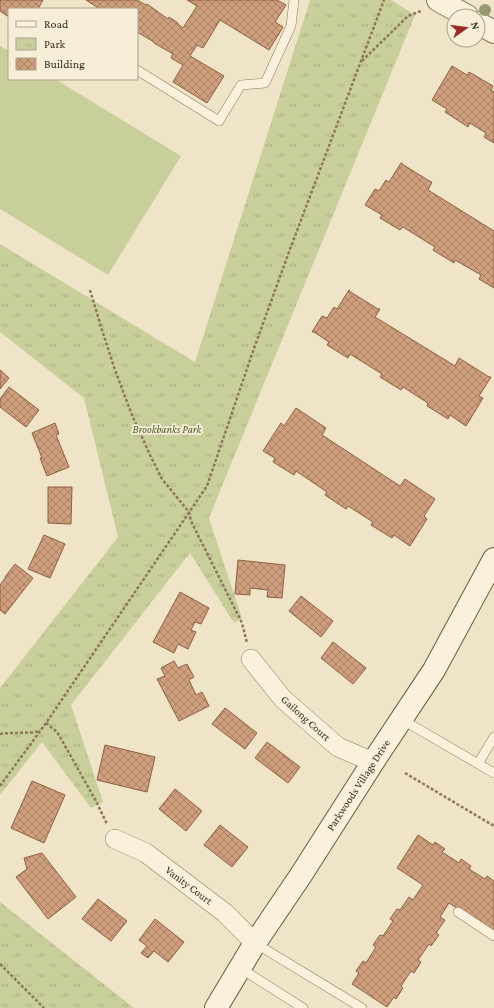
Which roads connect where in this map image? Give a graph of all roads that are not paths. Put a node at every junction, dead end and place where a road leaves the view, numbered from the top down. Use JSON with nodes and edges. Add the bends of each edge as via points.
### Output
{"nodes":[{"id":1,"x":294,"y":0,"type":"edge"},
{"id":2,"x":429,"y":5,"type":"edge"},
{"id":3,"x":446,"y":10,"type":"edge"},
{"id":4,"x":138,"y":71,"type":"edge"},
{"id":5,"x":492,"y":569,"type":"edge"},
{"id":6,"x":252,"y":659,"type":"road end"},
{"id":7,"x":401,"y":719,"type":"junction"},
{"id":8,"x":494,"y":737,"type":"edge"},
{"id":9,"x":373,"y":762,"type":"junction"},
{"id":10,"x":478,"y":764,"type":"junction"},
{"id":11,"x":494,"y":773,"type":"edge"},
{"id":12,"x":115,"y":839,"type":"road end"},
{"id":13,"x":458,"y":912,"type":"dead end"},
{"id":14,"x":494,"y":936,"type":"edge"},
{"id":15,"x":255,"y":943,"type":"junction"},
{"id":16,"x":240,"y":968,"type":"junction"},
{"id":17,"x":216,"y":1008,"type":"edge"},
{"id":18,"x":303,"y":1008,"type":"edge"},
{"id":19,"x":362,"y":1008,"type":"edge"}],
"edges":[{"from":1,"to":4,"type":"lane","via":[[291,26],[264,83],[241,85],[219,121]]},
{"from":2,"to":3,"type":"main road"},
{"from":5,"to":7,"type":"main road","name":"Parkwoods Village Drive","via":[[434,670]]},
{"from":6,"to":9,"type":"street","name":"Gailong Court","via":[[282,699],[338,746]]},
{"from":7,"to":9,"type":"main road","name":"Parkwoods Village Drive"},
{"from":7,"to":10,"type":"lane"},
{"from":8,"to":10,"type":"lane"},
{"from":9,"to":15,"type":"main road","name":"Parkwoods Village Drive"},
{"from":10,"to":11,"type":"lane"},
{"from":12,"to":15,"type":"street","name":"Vanity Court","via":[[146,853],[225,913]]},
{"from":13,"to":14,"type":"lane"},
{"from":15,"to":16,"type":"main road","name":"Parkwoods Village Drive"},
{"from":15,"to":19,"type":"lane"},
{"from":16,"to":17,"type":"main road","name":"Parkwoods Village Drive"},
{"from":16,"to":18,"type":"lane"}]}
